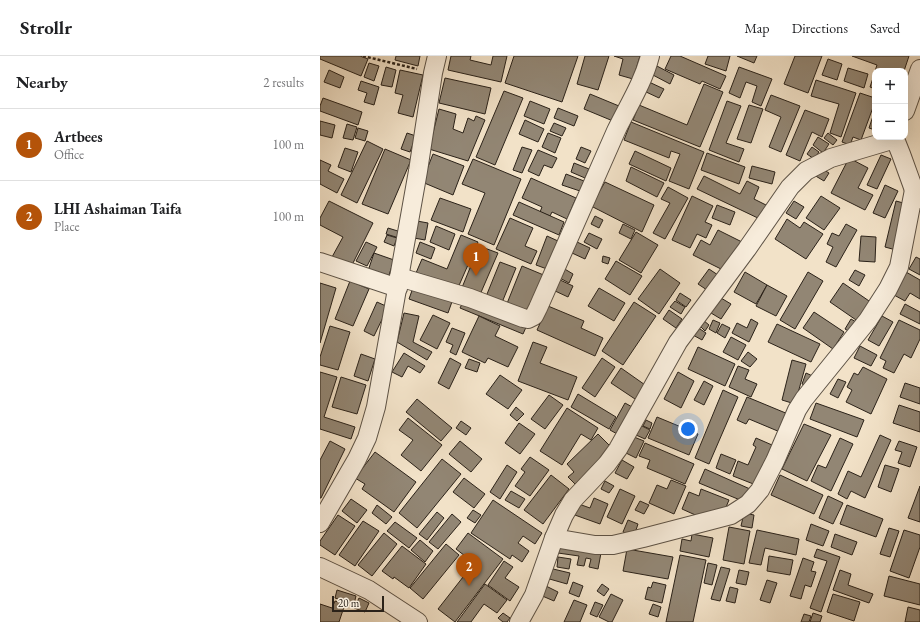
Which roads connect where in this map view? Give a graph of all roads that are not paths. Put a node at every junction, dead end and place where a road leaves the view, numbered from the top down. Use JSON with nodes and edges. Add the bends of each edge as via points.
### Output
{"nodes":[{"id":1,"x":650,"y":56,"type":"edge"},
{"id":2,"x":435,"y":64,"type":"edge"},
{"id":3,"x":920,"y":69,"type":"edge"},
{"id":4,"x":908,"y":104,"type":"edge"},
{"id":5,"x":888,"y":140,"type":"edge"},
{"id":6,"x":896,"y":140,"type":"edge"},
{"id":7,"x":917,"y":195,"type":"edge"},
{"id":8,"x":320,"y":262,"type":"edge"},
{"id":9,"x":398,"y":283,"type":"junction"},
{"id":10,"x":320,"y":523,"type":"edge"},
{"id":11,"x":554,"y":538,"type":"junction"},
{"id":12,"x":320,"y":567,"type":"edge"},
{"id":13,"x":418,"y":622,"type":"edge"},
{"id":14,"x":519,"y":622,"type":"edge"}],
"edges":[{"from":1,"to":9,"type":"street","via":[[638,89],[620,122],[534,316],[523,318],[470,298]]},
{"from":2,"to":9,"type":"street"},
{"from":3,"to":4,"type":"street"},
{"from":5,"to":11,"type":"street","via":[[830,158],[806,171],[790,186],[678,342],[618,449],[573,500]]},
{"from":6,"to":7,"type":"street"},
{"from":7,"to":11,"type":"street","via":[[898,267],[888,289],[868,320],[804,399],[760,490],[748,504],[731,515],[613,545],[594,545]]},
{"from":8,"to":9,"type":"street"},
{"from":9,"to":10,"type":"street","via":[[376,407],[367,438]]},
{"from":11,"to":14,"type":"street","via":[[534,595]]},
{"from":12,"to":13,"type":"street","via":[[370,590]]}]}
